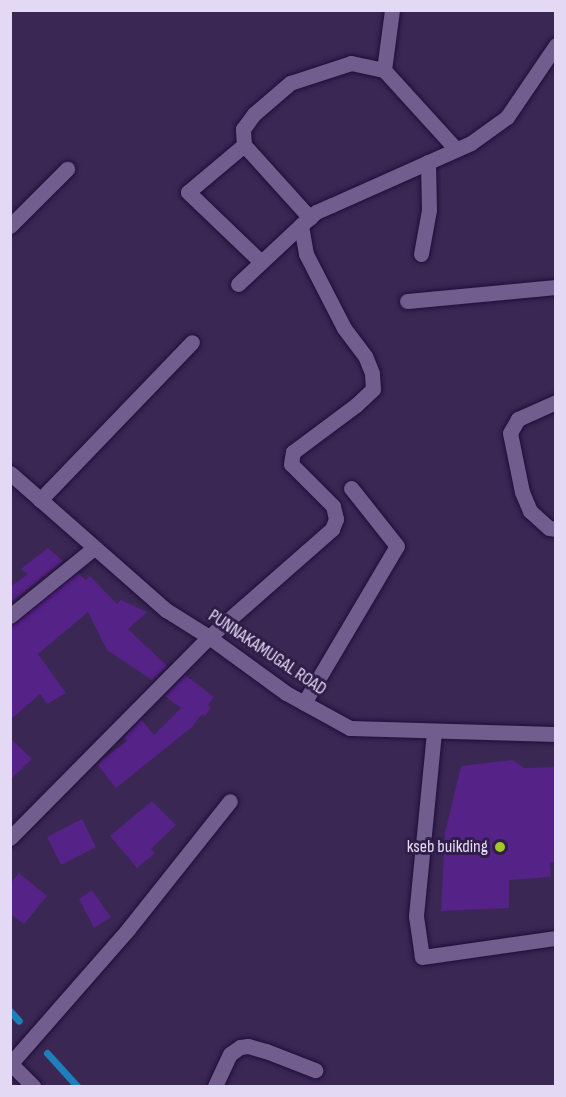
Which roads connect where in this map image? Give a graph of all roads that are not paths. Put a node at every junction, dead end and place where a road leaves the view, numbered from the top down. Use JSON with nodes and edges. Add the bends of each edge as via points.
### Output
{"nodes":[{"id":1,"x":392,"y":10,"type":"edge"},
{"id":2,"x":555,"y":45,"type":"edge"},
{"id":3,"x":384,"y":70,"type":"junction"},
{"id":4,"x":244,"y":145,"type":"junction"},
{"id":5,"x":456,"y":149,"type":"junction"},
{"id":6,"x":428,"y":162,"type":"junction"},
{"id":7,"x":67,"y":169,"type":"dead end"},
{"id":8,"x":306,"y":221,"type":"junction"},
{"id":9,"x":10,"y":226,"type":"edge"},
{"id":10,"x":421,"y":254,"type":"dead end"},
{"id":11,"x":261,"y":262,"type":"junction"},
{"id":12,"x":238,"y":284,"type":"dead end"},
{"id":13,"x":555,"y":287,"type":"edge"},
{"id":14,"x":407,"y":301,"type":"dead end"},
{"id":15,"x":192,"y":342,"type":"dead end"},
{"id":16,"x":555,"y":402,"type":"edge"},
{"id":17,"x":10,"y":473,"type":"edge"},
{"id":18,"x":351,"y":488,"type":"dead end"},
{"id":19,"x":40,"y":500,"type":"junction"},
{"id":20,"x":555,"y":529,"type":"edge"},
{"id":21,"x":94,"y":548,"type":"junction"},
{"id":22,"x":10,"y":616,"type":"edge"},
{"id":23,"x":209,"y":637,"type":"junction"},
{"id":24,"x":304,"y":703,"type":"junction"},
{"id":25,"x":434,"y":732,"type":"junction"},
{"id":26,"x":555,"y":734,"type":"edge"},
{"id":27,"x":230,"y":801,"type":"dead end"},
{"id":28,"x":10,"y":838,"type":"edge"},
{"id":29,"x":555,"y":939,"type":"edge"},
{"id":30,"x":11,"y":1063,"type":"edge"},
{"id":31,"x":315,"y":1070,"type":"dead end"},
{"id":32,"x":31,"y":1086,"type":"edge"},
{"id":33,"x":215,"y":1086,"type":"edge"}],
"edges":[{"from":1,"to":3,"type":"street"},
{"from":2,"to":5,"type":"street","via":[[507,117]]},
{"from":3,"to":4,"type":"street","via":[[351,63],[290,83],[254,114],[243,129]]},
{"from":3,"to":5,"type":"street"},
{"from":4,"to":8,"type":"street"},
{"from":4,"to":11,"type":"street","via":[[188,192]]},
{"from":5,"to":6,"type":"street"},
{"from":6,"to":8,"type":"street","via":[[324,208]]},
{"from":6,"to":10,"type":"street","via":[[429,210]]},
{"from":7,"to":9,"type":"street"},
{"from":8,"to":11,"type":"street"},
{"from":8,"to":23,"type":"street","via":[[306,254],[344,328],[365,356],[373,389],[293,452],[291,464],[333,506],[336,519],[332,529]]},
{"from":11,"to":12,"type":"street"},
{"from":13,"to":14,"type":"street"},
{"from":15,"to":19,"type":"street"},
{"from":16,"to":20,"type":"street","via":[[518,419],[510,433],[522,492],[530,511]]},
{"from":17,"to":19,"type":"street","name":"PUNNAKAMUGAL ROAD"},
{"from":18,"to":24,"type":"street","via":[[397,546]]},
{"from":19,"to":21,"type":"street","name":"PUNNAKAMUGAL ROAD"},
{"from":21,"to":22,"type":"street"},
{"from":21,"to":23,"type":"street","name":"PUNNAKAMUGAL ROAD","via":[[166,610]]},
{"from":23,"to":24,"type":"street","name":"PUNNAKAMUGAL ROAD"},
{"from":23,"to":28,"type":"street"},
{"from":24,"to":25,"type":"street","name":"PUNNAKAMUGAL ROAD","via":[[350,728]]},
{"from":25,"to":26,"type":"street","name":"PUNNAKAMUGAL ROAD"},
{"from":25,"to":29,"type":"street","via":[[416,916],[422,957]]},
{"from":27,"to":30,"type":"street","via":[[129,927]]},
{"from":30,"to":32,"type":"street"},
{"from":31,"to":33,"type":"street","via":[[266,1051],[240,1047],[230,1054]]}]}
